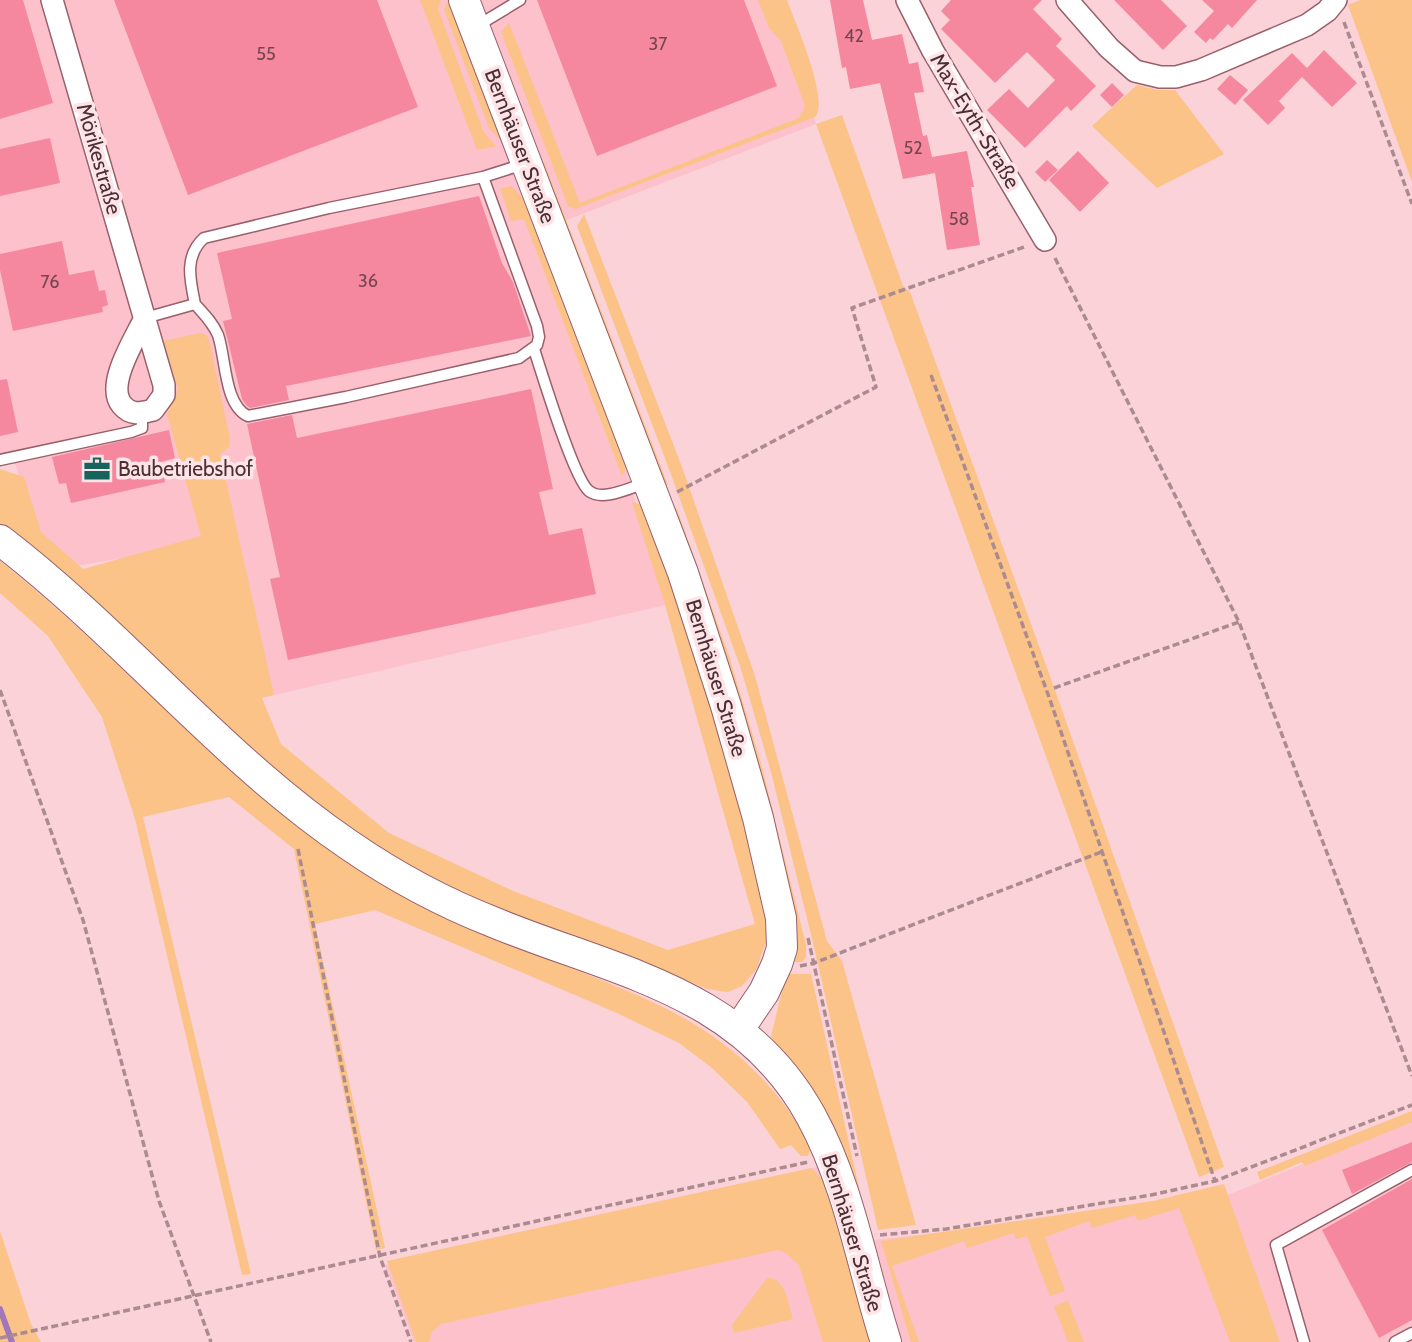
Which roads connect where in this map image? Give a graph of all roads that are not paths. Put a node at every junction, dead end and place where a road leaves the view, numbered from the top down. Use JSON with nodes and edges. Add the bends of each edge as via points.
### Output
{"nodes":[{"id":1,"x":52,"y":0,"type":"edge"},
{"id":2,"x":520,"y":0,"type":"edge"},
{"id":3,"x":907,"y":0,"type":"edge"},
{"id":4,"x":1067,"y":0,"type":"edge"},
{"id":5,"x":1336,"y":0,"type":"edge"},
{"id":6,"x":469,"y":14,"type":"edge"},
{"id":7,"x":527,"y":163,"type":"junction"},
{"id":8,"x":483,"y":177,"type":"junction"},
{"id":9,"x":1045,"y":240,"type":"road end"},
{"id":10,"x":195,"y":304,"type":"junction"},
{"id":11,"x":145,"y":318,"type":"junction"},
{"id":12,"x":534,"y":349,"type":"junction"},
{"id":13,"x":142,"y":413,"type":"junction"},
{"id":14,"x":0,"y":460,"type":"edge"},
{"id":15,"x":649,"y":482,"type":"junction"},
{"id":16,"x":0,"y":540,"type":"edge"},
{"id":17,"x":739,"y":1029,"type":"junction"},
{"id":18,"x":1412,"y":1170,"type":"edge"},
{"id":19,"x":1412,"y":1333,"type":"edge"},
{"id":20,"x":886,"y":1342,"type":"edge"},
{"id":21,"x":1304,"y":1342,"type":"edge"},
{"id":22,"x":1395,"y":1342,"type":"edge"}],
"edges":[{"from":1,"to":11,"type":"street","name":"Mörikestraße"},
{"from":2,"to":6,"type":"lane"},
{"from":3,"to":9,"type":"street","name":"Max-Eyth-Straße"},
{"from":4,"to":5,"type":"street","via":[[1135,71],[1160,77],[1200,70],[1307,24]]},
{"from":6,"to":7,"type":"main road","name":"Bernhäuser Straße"},
{"from":7,"to":8,"type":"lane"},
{"from":7,"to":15,"type":"main road","name":"Bernhäuser Straße"},
{"from":8,"to":10,"type":"lane","via":[[204,238],[190,260]]},
{"from":8,"to":12,"type":"lane","via":[[537,326]]},
{"from":10,"to":11,"type":"lane"},
{"from":10,"to":12,"type":"lane","via":[[216,332],[234,401],[248,416],[519,358]]},
{"from":11,"to":13,"type":"street","name":"Mörikestraße","via":[[164,395],[153,410]]},
{"from":11,"to":13,"type":"street","via":[[116,382],[125,409]]},
{"from":12,"to":15,"type":"lane","via":[[576,470],[589,491],[602,496]]},
{"from":13,"to":14,"type":"lane","via":[[142,428],[131,432]]},
{"from":15,"to":17,"type":"main road","name":"Bernhäuser Straße","via":[[726,706],[781,918],[777,964]]},
{"from":16,"to":17,"type":"main road","via":[[64,592],[264,780],[365,856],[468,912],[675,990]]},
{"from":17,"to":20,"type":"main road","name":"Bernhäuser Straße","via":[[788,1081],[831,1157]]},
{"from":18,"to":21,"type":"lane","via":[[1276,1245]]},
{"from":19,"to":22,"type":"lane"}]}
